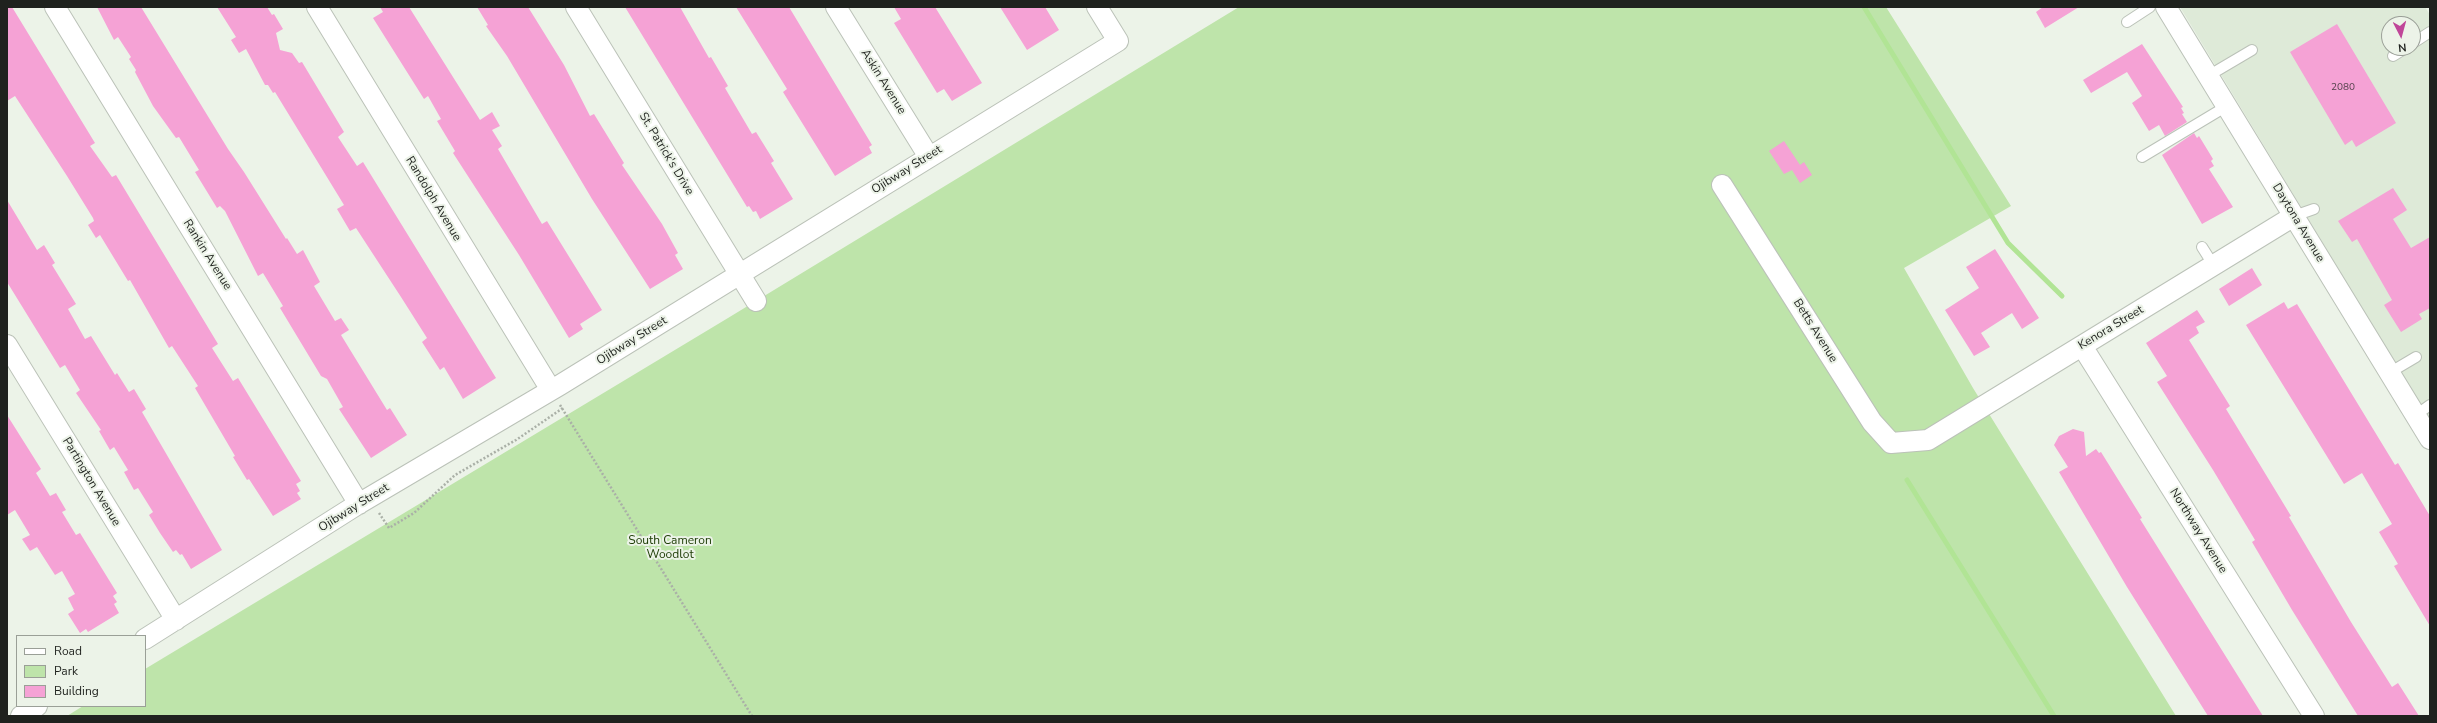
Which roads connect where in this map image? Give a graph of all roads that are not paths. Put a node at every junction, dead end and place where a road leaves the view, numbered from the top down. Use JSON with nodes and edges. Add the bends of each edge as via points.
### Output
{"nodes":[{"id":1,"x":55,"y":7,"type":"edge"},
{"id":2,"x":317,"y":7,"type":"edge"},
{"id":3,"x":576,"y":7,"type":"edge"},
{"id":4,"x":836,"y":7,"type":"edge"},
{"id":5,"x":1097,"y":7,"type":"edge"},
{"id":6,"x":2150,"y":7,"type":"edge"},
{"id":7,"x":2166,"y":7,"type":"edge"},
{"id":8,"x":2127,"y":22,"type":"dead end"},
{"id":9,"x":2430,"y":32,"type":"edge"},
{"id":10,"x":2421,"y":38,"type":"edge"},
{"id":11,"x":2252,"y":50,"type":"dead end"},
{"id":12,"x":2208,"y":76,"type":"junction"},
{"id":13,"x":2227,"y":106,"type":"junction"},
{"id":14,"x":929,"y":157,"type":"junction"},
{"id":15,"x":2142,"y":157,"type":"dead end"},
{"id":16,"x":1722,"y":185,"type":"dead end"},
{"id":17,"x":2314,"y":209,"type":"dead end"},
{"id":18,"x":2294,"y":216,"type":"junction"},
{"id":19,"x":2202,"y":247,"type":"dead end"},
{"id":20,"x":2214,"y":266,"type":"junction"},
{"id":21,"x":740,"y":274,"type":"junction"},
{"id":22,"x":756,"y":301,"type":"dead end"},
{"id":23,"x":7,"y":345,"type":"edge"},
{"id":24,"x":2082,"y":346,"type":"junction"},
{"id":25,"x":2416,"y":357,"type":"dead end"},
{"id":26,"x":2389,"y":373,"type":"junction"},
{"id":27,"x":555,"y":395,"type":"junction"},
{"id":28,"x":2423,"y":410,"type":"edge"},
{"id":29,"x":2430,"y":439,"type":"edge"},
{"id":30,"x":1928,"y":440,"type":"joint"},
{"id":31,"x":368,"y":507,"type":"junction"},
{"id":32,"x":176,"y":620,"type":"junction"},
{"id":33,"x":146,"y":638,"type":"edge"},
{"id":34,"x":35,"y":707,"type":"edge"},
{"id":35,"x":21,"y":716,"type":"edge"},
{"id":36,"x":2314,"y":716,"type":"edge"}],
"edges":[{"from":1,"to":31,"type":"street","name":"Rankin Avenue"},
{"from":2,"to":27,"type":"street","name":"Randolph Avenue"},
{"from":3,"to":21,"type":"street","name":"St. Patrick's Drive"},
{"from":4,"to":14,"type":"street","name":"Askin Avenue"},
{"from":5,"to":14,"type":"street","name":"Ojibway Street","via":[[1118,41]]},
{"from":6,"to":8,"type":"lane"},
{"from":7,"to":12,"type":"street","name":"Daytona Avenue"},
{"from":9,"to":10,"type":"lane"},
{"from":11,"to":12,"type":"lane"},
{"from":12,"to":13,"type":"street","name":"Daytona Avenue"},
{"from":13,"to":15,"type":"lane"},
{"from":13,"to":18,"type":"street","name":"Daytona Avenue"},
{"from":14,"to":21,"type":"street","name":"Ojibway Street"},
{"from":16,"to":30,"type":"street","name":"Betts Avenue","via":[[1872,422],[1891,443]]},
{"from":17,"to":18,"type":"lane"},
{"from":18,"to":20,"type":"street","name":"Kenora Street"},
{"from":18,"to":26,"type":"street","name":"Daytona Avenue"},
{"from":19,"to":20,"type":"lane"},
{"from":20,"to":24,"type":"street","name":"Kenora Street"},
{"from":21,"to":22,"type":"street","name":"St. Patrick's Drive"},
{"from":21,"to":27,"type":"street","name":"Ojibway Street"},
{"from":23,"to":32,"type":"street","name":"Partington Avenue"},
{"from":24,"to":30,"type":"street","name":"Kenora Street"},
{"from":24,"to":36,"type":"street","name":"Northway Avenue"},
{"from":25,"to":26,"type":"lane"},
{"from":26,"to":28,"type":"street","name":"Daytona Avenue"},
{"from":27,"to":31,"type":"street","name":"Ojibway Street"},
{"from":28,"to":29,"type":"street","name":"Daytona Avenue"},
{"from":31,"to":32,"type":"street","name":"Ojibway Street"},
{"from":32,"to":33,"type":"street","name":"Ojibway Street"},
{"from":34,"to":35,"type":"street"}]}
